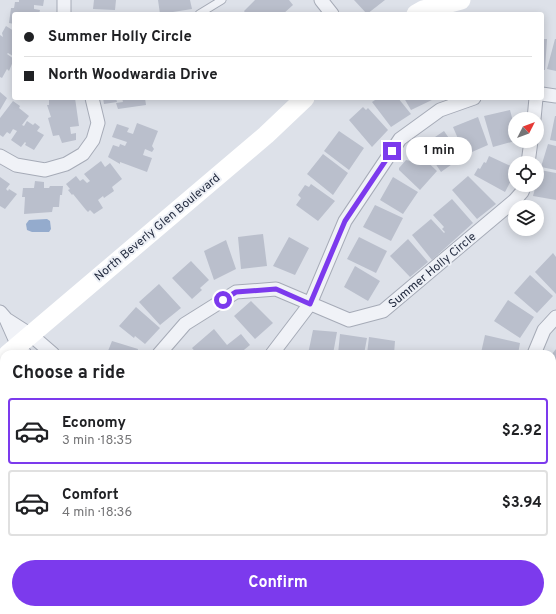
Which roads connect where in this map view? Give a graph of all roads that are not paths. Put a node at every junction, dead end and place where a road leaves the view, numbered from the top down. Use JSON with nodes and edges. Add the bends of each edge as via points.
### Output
{"nodes":[{"id":1,"x":64,"y":0,"type":"edge"},
{"id":2,"x":222,"y":0,"type":"edge"},
{"id":3,"x":321,"y":0,"type":"edge"},
{"id":4,"x":461,"y":0,"type":"edge"},
{"id":5,"x":64,"y":12,"type":"edge"},
{"id":6,"x":202,"y":12,"type":"edge"},
{"id":7,"x":330,"y":12,"type":"edge"},
{"id":8,"x":420,"y":12,"type":"edge"},
{"id":9,"x":544,"y":94,"type":"edge"},
{"id":10,"x":556,"y":96,"type":"edge"},
{"id":11,"x":92,"y":100,"type":"edge"},
{"id":12,"x":303,"y":100,"type":"edge"},
{"id":13,"x":468,"y":100,"type":"edge"},
{"id":14,"x":536,"y":100,"type":"edge"},
{"id":15,"x":535,"y":112,"type":"edge"},
{"id":16,"x":0,"y":156,"type":"edge"},
{"id":17,"x":522,"y":192,"type":"edge"},
{"id":18,"x":310,"y":304,"type":"junction"},
{"id":19,"x":3,"y":316,"type":"edge"},
{"id":20,"x":556,"y":317,"type":"edge"},
{"id":21,"x":17,"y":349,"type":"edge"},
{"id":22,"x":162,"y":350,"type":"edge"},
{"id":23,"x":275,"y":350,"type":"edge"},
{"id":24,"x":536,"y":350,"type":"edge"}],
"edges":[{"from":1,"to":5,"type":"street"},
{"from":2,"to":6,"type":"lane"},
{"from":3,"to":7,"type":"street"},
{"from":4,"to":8,"type":"main road"},
{"from":9,"to":10,"type":"street"},
{"from":11,"to":16,"type":"street","via":[[98,123],[93,140],[83,154],[66,164],[44,170],[16,165]]},
{"from":12,"to":21,"type":"main road","name":"North Beverly Glen Boulevard","via":[[266,135]]},
{"from":13,"to":18,"type":"street","via":[[440,110],[400,139],[345,221]]},
{"from":14,"to":15,"type":"street"},
{"from":17,"to":18,"type":"street","name":"Summer Holly Circle","via":[[383,311],[349,320]]},
{"from":18,"to":22,"type":"street","name":"Summer Holly Circle","via":[[276,289],[236,292],[185,324]]},
{"from":18,"to":23,"type":"street"},
{"from":19,"to":21,"type":"street"},
{"from":20,"to":24,"type":"street","via":[[544,330]]}]}
